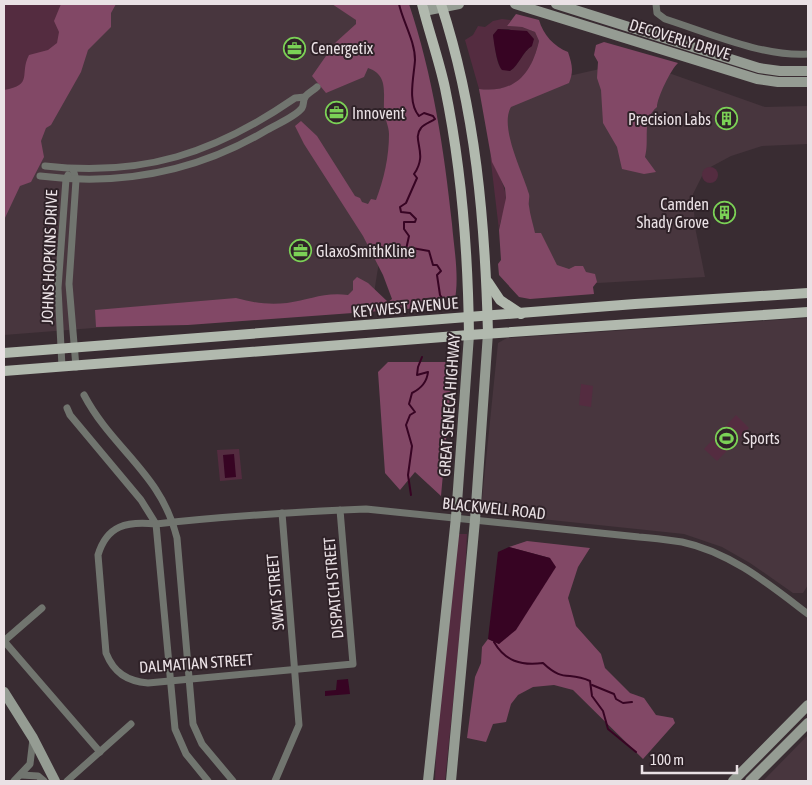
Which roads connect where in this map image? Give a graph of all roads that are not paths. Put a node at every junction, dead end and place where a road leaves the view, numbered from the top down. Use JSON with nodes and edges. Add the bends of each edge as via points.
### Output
{"nodes":[{"id":1,"x":459,"y":4,"type":"edge"},
{"id":2,"x":515,"y":4,"type":"edge"},
{"id":3,"x":556,"y":4,"type":"edge"},
{"id":4,"x":656,"y":4,"type":"edge"},
{"id":5,"x":441,"y":5,"type":"edge"},
{"id":6,"x":423,"y":7,"type":"edge"},
{"id":7,"x":808,"y":54,"type":"edge"},
{"id":8,"x":808,"y":71,"type":"edge"},
{"id":9,"x":808,"y":82,"type":"edge"},
{"id":10,"x":317,"y":88,"type":"dead end"},
{"id":11,"x":305,"y":97,"type":"junction"},
{"id":12,"x":45,"y":166,"type":"dead end"},
{"id":13,"x":73,"y":169,"type":"junction"},
{"id":14,"x":40,"y":176,"type":"dead end"},
{"id":15,"x":66,"y":179,"type":"junction"},
{"id":16,"x":76,"y":180,"type":"junction"},
{"id":17,"x":488,"y":282,"type":"junction"},
{"id":18,"x":808,"y":293,"type":"edge"},
{"id":19,"x":808,"y":312,"type":"edge"},
{"id":20,"x":521,"y":314,"type":"junction"},
{"id":21,"x":487,"y":316,"type":"junction"},
{"id":22,"x":468,"y":317,"type":"junction"},
{"id":23,"x":488,"y":334,"type":"junction"},
{"id":24,"x":469,"y":335,"type":"junction"},
{"id":25,"x":74,"y":348,"type":"junction"},
{"id":26,"x":61,"y":349,"type":"junction"},
{"id":27,"x":4,"y":353,"type":"edge"},
{"id":28,"x":62,"y":367,"type":"junction"},
{"id":29,"x":76,"y":367,"type":"junction"},
{"id":30,"x":4,"y":371,"type":"edge"},
{"id":31,"x":84,"y":395,"type":"dead end"},
{"id":32,"x":67,"y":408,"type":"dead end"},
{"id":33,"x":340,"y":510,"type":"junction"},
{"id":34,"x":282,"y":513,"type":"junction"},
{"id":35,"x":456,"y":517,"type":"junction"},
{"id":36,"x":476,"y":520,"type":"junction"},
{"id":37,"x":173,"y":522,"type":"junction"},
{"id":38,"x":156,"y":524,"type":"junction"},
{"id":39,"x":42,"y":608,"type":"dead end"},
{"id":40,"x":808,"y":614,"type":"edge"},
{"id":41,"x":4,"y":641,"type":"edge"},
{"id":42,"x":353,"y":664,"type":"joint"},
{"id":43,"x":295,"y":669,"type":"junction"},
{"id":44,"x":188,"y":679,"type":"junction"},
{"id":45,"x":170,"y":681,"type":"junction"},
{"id":46,"x":4,"y":692,"type":"edge"},
{"id":47,"x":808,"y":705,"type":"edge"},
{"id":48,"x":808,"y":723,"type":"edge"},
{"id":49,"x":131,"y":724,"type":"dead end"},
{"id":50,"x":33,"y":738,"type":"junction"},
{"id":51,"x":100,"y":752,"type":"junction"},
{"id":52,"x":21,"y":775,"type":"junction"},
{"id":53,"x":14,"y":781,"type":"edge"},
{"id":54,"x":44,"y":781,"type":"edge"},
{"id":55,"x":55,"y":781,"type":"edge"},
{"id":56,"x":67,"y":781,"type":"edge"},
{"id":57,"x":208,"y":781,"type":"edge"},
{"id":58,"x":233,"y":781,"type":"edge"},
{"id":59,"x":275,"y":781,"type":"edge"},
{"id":60,"x":428,"y":781,"type":"edge"},
{"id":61,"x":451,"y":781,"type":"edge"},
{"id":62,"x":733,"y":781,"type":"edge"},
{"id":63,"x":750,"y":781,"type":"edge"}],
"edges":[{"from":1,"to":5,"type":"main road"},
{"from":2,"to":9,"type":"main road","name":"DECOVERLY DRIVE","via":[[757,79]]},
{"from":3,"to":8,"type":"main road","name":"DECOVERLY DRIVE","via":[[759,68],[780,72]]},
{"from":4,"to":7,"type":"street","via":[[657,13],[665,19],[757,49],[780,54]]},
{"from":5,"to":6,"type":"main road"},
{"from":5,"to":17,"type":"main road","name":"GREAT SENECA HIGHWAY","via":[[459,66],[474,145]]},
{"from":6,"to":22,"type":"main road","name":"GREAT SENECA HIGHWAY","via":[[445,88],[454,137],[466,237]]},
{"from":10,"to":11,"type":"street"},
{"from":11,"to":13,"type":"street","via":[[295,98],[231,137],[196,152],[144,164]]},
{"from":11,"to":16,"type":"street","via":[[302,108],[286,119],[244,144],[210,159],[168,172],[119,179]]},
{"from":12,"to":13,"type":"street"},
{"from":13,"to":15,"type":"street","name":"JOHNS HOPKINS DRIVE"},
{"from":13,"to":16,"type":"street","name":"JOHNS HOPKINS DRIVE"},
{"from":14,"to":15,"type":"street"},
{"from":15,"to":16,"type":"street"},
{"from":15,"to":26,"type":"street","name":"JOHNS HOPKINS DRIVE","via":[[58,288]]},
{"from":16,"to":25,"type":"street","name":"JOHNS HOPKINS DRIVE","via":[[69,284]]},
{"from":17,"to":20,"type":"main road","via":[[500,300]]},
{"from":17,"to":21,"type":"main road","name":"GREAT SENECA HIGHWAY"},
{"from":18,"to":20,"type":"main road","name":"KEY WEST AVENUE"},
{"from":19,"to":23,"type":"main road","name":"KEY WEST AVENUE"},
{"from":20,"to":21,"type":"main road","name":"KEY WEST AVENUE"},
{"from":21,"to":22,"type":"main road","name":"KEY WEST AVENUE"},
{"from":21,"to":23,"type":"main road","name":"GREAT SENECA HIGHWAY"},
{"from":22,"to":24,"type":"main road","name":"GREAT SENECA HIGHWAY"},
{"from":22,"to":25,"type":"main road","name":"KEY WEST AVENUE"},
{"from":23,"to":24,"type":"main road","name":"KEY WEST AVENUE"},
{"from":23,"to":36,"type":"main road","name":"GREAT SENECA HIGHWAY"},
{"from":24,"to":29,"type":"main road","name":"KEY WEST AVENUE"},
{"from":24,"to":35,"type":"main road","name":"GREAT SENECA HIGHWAY"},
{"from":25,"to":26,"type":"main road","name":"KEY WEST AVENUE"},
{"from":25,"to":29,"type":"street","name":"JOHNS HOPKINS DRIVE"},
{"from":26,"to":27,"type":"main road","name":"KEY WEST AVENUE"},
{"from":26,"to":28,"type":"street","name":"JOHNS HOPKINS DRIVE"},
{"from":28,"to":29,"type":"main road","name":"KEY WEST AVENUE"},
{"from":28,"to":30,"type":"main road","name":"KEY WEST AVENUE"},
{"from":31,"to":37,"type":"street","via":[[94,413],[155,486]]},
{"from":32,"to":38,"type":"street","via":[[141,500]]},
{"from":33,"to":34,"type":"street","name":"BLACKWELL ROAD"},
{"from":33,"to":35,"type":"street","name":"BLACKWELL ROAD"},
{"from":33,"to":42,"type":"street","name":"DISPATCH STREET"},
{"from":34,"to":37,"type":"street","name":"BLACKWELL ROAD"},
{"from":34,"to":43,"type":"street","name":"SWAT STREET"},
{"from":35,"to":36,"type":"street","name":"BLACKWELL ROAD"},
{"from":35,"to":60,"type":"main road","name":"GREAT SENECA HIGHWAY"},
{"from":36,"to":40,"type":"street","name":"BLACKWELL ROAD","via":[[682,542],[751,572]]},
{"from":36,"to":61,"type":"main road","name":"GREAT SENECA HIGHWAY"},
{"from":37,"to":38,"type":"street","name":"BLACKWELL ROAD"},
{"from":37,"to":44,"type":"street"},
{"from":38,"to":45,"type":"street"},
{"from":38,"to":45,"type":"street","name":"DALMATIAN STREET","via":[[142,522],[116,528],[102,543],[98,555],[106,653],[118,673],[129,680],[148,683]]},
{"from":39,"to":41,"type":"street"},
{"from":41,"to":51,"type":"street"},
{"from":42,"to":43,"type":"street","name":"DALMATIAN STREET"},
{"from":43,"to":44,"type":"street","name":"DALMATIAN STREET"},
{"from":43,"to":59,"type":"street","name":"SWAT STREET","via":[[299,725]]},
{"from":44,"to":45,"type":"street","name":"DALMATIAN STREET"},
{"from":44,"to":58,"type":"street","via":[[191,714],[197,734],[209,754]]},
{"from":45,"to":57,"type":"street","via":[[172,714],[180,743]]},
{"from":46,"to":50,"type":"main road"},
{"from":47,"to":62,"type":"main road"},
{"from":48,"to":63,"type":"main road"},
{"from":49,"to":51,"type":"street"},
{"from":50,"to":52,"type":"street","via":[[32,759]]},
{"from":50,"to":55,"type":"main road"},
{"from":51,"to":56,"type":"street"},
{"from":52,"to":53,"type":"street"},
{"from":52,"to":54,"type":"street","via":[[38,776]]}]}
